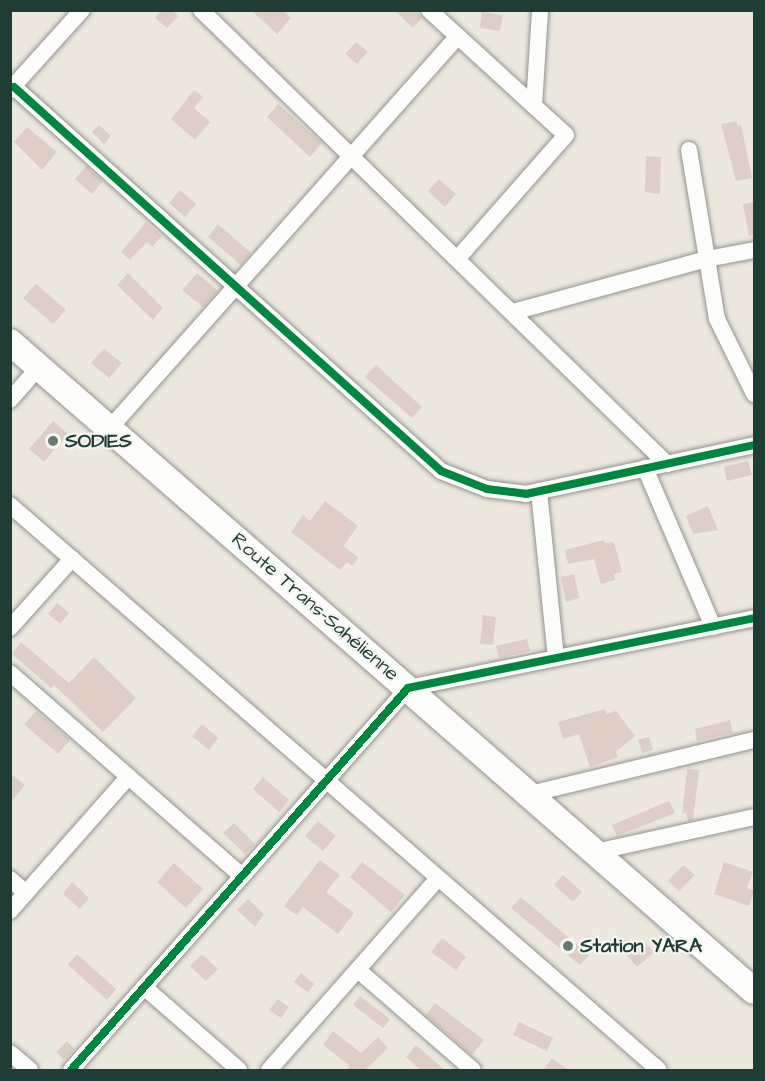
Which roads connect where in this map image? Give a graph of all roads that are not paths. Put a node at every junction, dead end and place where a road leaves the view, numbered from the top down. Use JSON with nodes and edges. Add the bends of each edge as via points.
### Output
{"nodes":[{"id":1,"x":82,"y":10,"type":"edge"},
{"id":2,"x":201,"y":10,"type":"edge"},
{"id":3,"x":429,"y":10,"type":"edge"},
{"id":4,"x":540,"y":10,"type":"edge"},
{"id":5,"x":458,"y":36,"type":"junction"},
{"id":6,"x":12,"y":88,"type":"edge"},
{"id":7,"x":534,"y":106,"type":"junction"},
{"id":8,"x":689,"y":150,"type":"dead end"},
{"id":9,"x":352,"y":156,"type":"junction"},
{"id":10,"x":754,"y":250,"type":"edge"},
{"id":11,"x":458,"y":258,"type":"junction"},
{"id":12,"x":707,"y":259,"type":"junction"},
{"id":13,"x":236,"y":286,"type":"junction"},
{"id":14,"x":513,"y":312,"type":"junction"},
{"id":15,"x":10,"y":342,"type":"edge"},
{"id":16,"x":39,"y":367,"type":"junction"},
{"id":17,"x":754,"y":394,"type":"edge"},
{"id":18,"x":10,"y":400,"type":"edge"},
{"id":19,"x":110,"y":428,"type":"junction"},
{"id":20,"x":754,"y":444,"type":"edge"},
{"id":21,"x":667,"y":464,"type":"junction"},
{"id":22,"x":645,"y":468,"type":"junction"},
{"id":23,"x":539,"y":491,"type":"junction"},
{"id":24,"x":10,"y":505,"type":"edge"},
{"id":25,"x":72,"y":559,"type":"junction"},
{"id":26,"x":754,"y":618,"type":"edge"},
{"id":27,"x":713,"y":627,"type":"junction"},
{"id":28,"x":10,"y":628,"type":"edge"},
{"id":29,"x":556,"y":658,"type":"junction"},
{"id":30,"x":10,"y":673,"type":"edge"},
{"id":31,"x":408,"y":688,"type":"junction"},
{"id":32,"x":754,"y":740,"type":"edge"},
{"id":33,"x":128,"y":777,"type":"junction"},
{"id":34,"x":326,"y":780,"type":"junction"},
{"id":35,"x":530,"y":794,"type":"junction"},
{"id":36,"x":754,"y":817,"type":"edge"},
{"id":37,"x":595,"y":852,"type":"junction"},
{"id":38,"x":242,"y":876,"type":"junction"},
{"id":39,"x":438,"y":878,"type":"junction"},
{"id":40,"x":10,"y":879,"type":"edge"},
{"id":41,"x":26,"y":892,"type":"junction"},
{"id":42,"x":10,"y":911,"type":"edge"},
{"id":43,"x":358,"y":970,"type":"junction"},
{"id":44,"x":144,"y":987,"type":"junction"},
{"id":45,"x":754,"y":990,"type":"edge"},
{"id":46,"x":10,"y":1053,"type":"edge"},
{"id":47,"x":30,"y":1071,"type":"edge"},
{"id":48,"x":71,"y":1071,"type":"edge"},
{"id":49,"x":239,"y":1071,"type":"edge"},
{"id":50,"x":269,"y":1071,"type":"edge"},
{"id":51,"x":473,"y":1071,"type":"edge"},
{"id":52,"x":659,"y":1071,"type":"edge"}],
"edges":[{"from":1,"to":6,"type":"street"},
{"from":2,"to":9,"type":"street"},
{"from":3,"to":5,"type":"street"},
{"from":4,"to":7,"type":"street"},
{"from":5,"to":7,"type":"street"},
{"from":5,"to":9,"type":"street"},
{"from":6,"to":13,"type":"street"},
{"from":7,"to":11,"type":"street","via":[[566,135]]},
{"from":8,"to":12,"type":"street"},
{"from":9,"to":11,"type":"street"},
{"from":9,"to":13,"type":"street"},
{"from":10,"to":12,"type":"street"},
{"from":11,"to":14,"type":"street"},
{"from":12,"to":14,"type":"street"},
{"from":12,"to":17,"type":"street","via":[[717,319]]},
{"from":13,"to":19,"type":"street"},
{"from":13,"to":23,"type":"street","via":[[441,471],[487,489],[526,494]]},
{"from":14,"to":21,"type":"street"},
{"from":15,"to":16,"type":"highway","name":"Route Trans-Sahélienne"},
{"from":16,"to":18,"type":"street"},
{"from":16,"to":19,"type":"highway","name":"Route Trans-Sahélienne"},
{"from":19,"to":31,"type":"highway","name":"Route Trans-Sahélienne"},
{"from":20,"to":21,"type":"street"},
{"from":21,"to":22,"type":"street"},
{"from":22,"to":23,"type":"street"},
{"from":22,"to":27,"type":"street"},
{"from":23,"to":29,"type":"street"},
{"from":24,"to":25,"type":"street"},
{"from":25,"to":28,"type":"street"},
{"from":25,"to":34,"type":"street"},
{"from":26,"to":27,"type":"street"},
{"from":27,"to":29,"type":"street"},
{"from":29,"to":31,"type":"street"},
{"from":30,"to":33,"type":"street"},
{"from":31,"to":34,"type":"street"},
{"from":31,"to":35,"type":"highway","name":"Route Trans-Sahélienne"},
{"from":32,"to":35,"type":"street"},
{"from":33,"to":38,"type":"street"},
{"from":33,"to":41,"type":"street"},
{"from":34,"to":38,"type":"street"},
{"from":34,"to":39,"type":"street"},
{"from":35,"to":37,"type":"highway","name":"Route Trans-Sahélienne"},
{"from":36,"to":37,"type":"street"},
{"from":37,"to":45,"type":"highway","name":"Route Trans-Sahélienne"},
{"from":38,"to":44,"type":"street"},
{"from":39,"to":43,"type":"street"},
{"from":39,"to":52,"type":"street"},
{"from":40,"to":41,"type":"street"},
{"from":41,"to":42,"type":"street"},
{"from":43,"to":50,"type":"street"},
{"from":43,"to":51,"type":"street"},
{"from":44,"to":48,"type":"street"},
{"from":44,"to":49,"type":"street"},
{"from":46,"to":47,"type":"street"}]}
